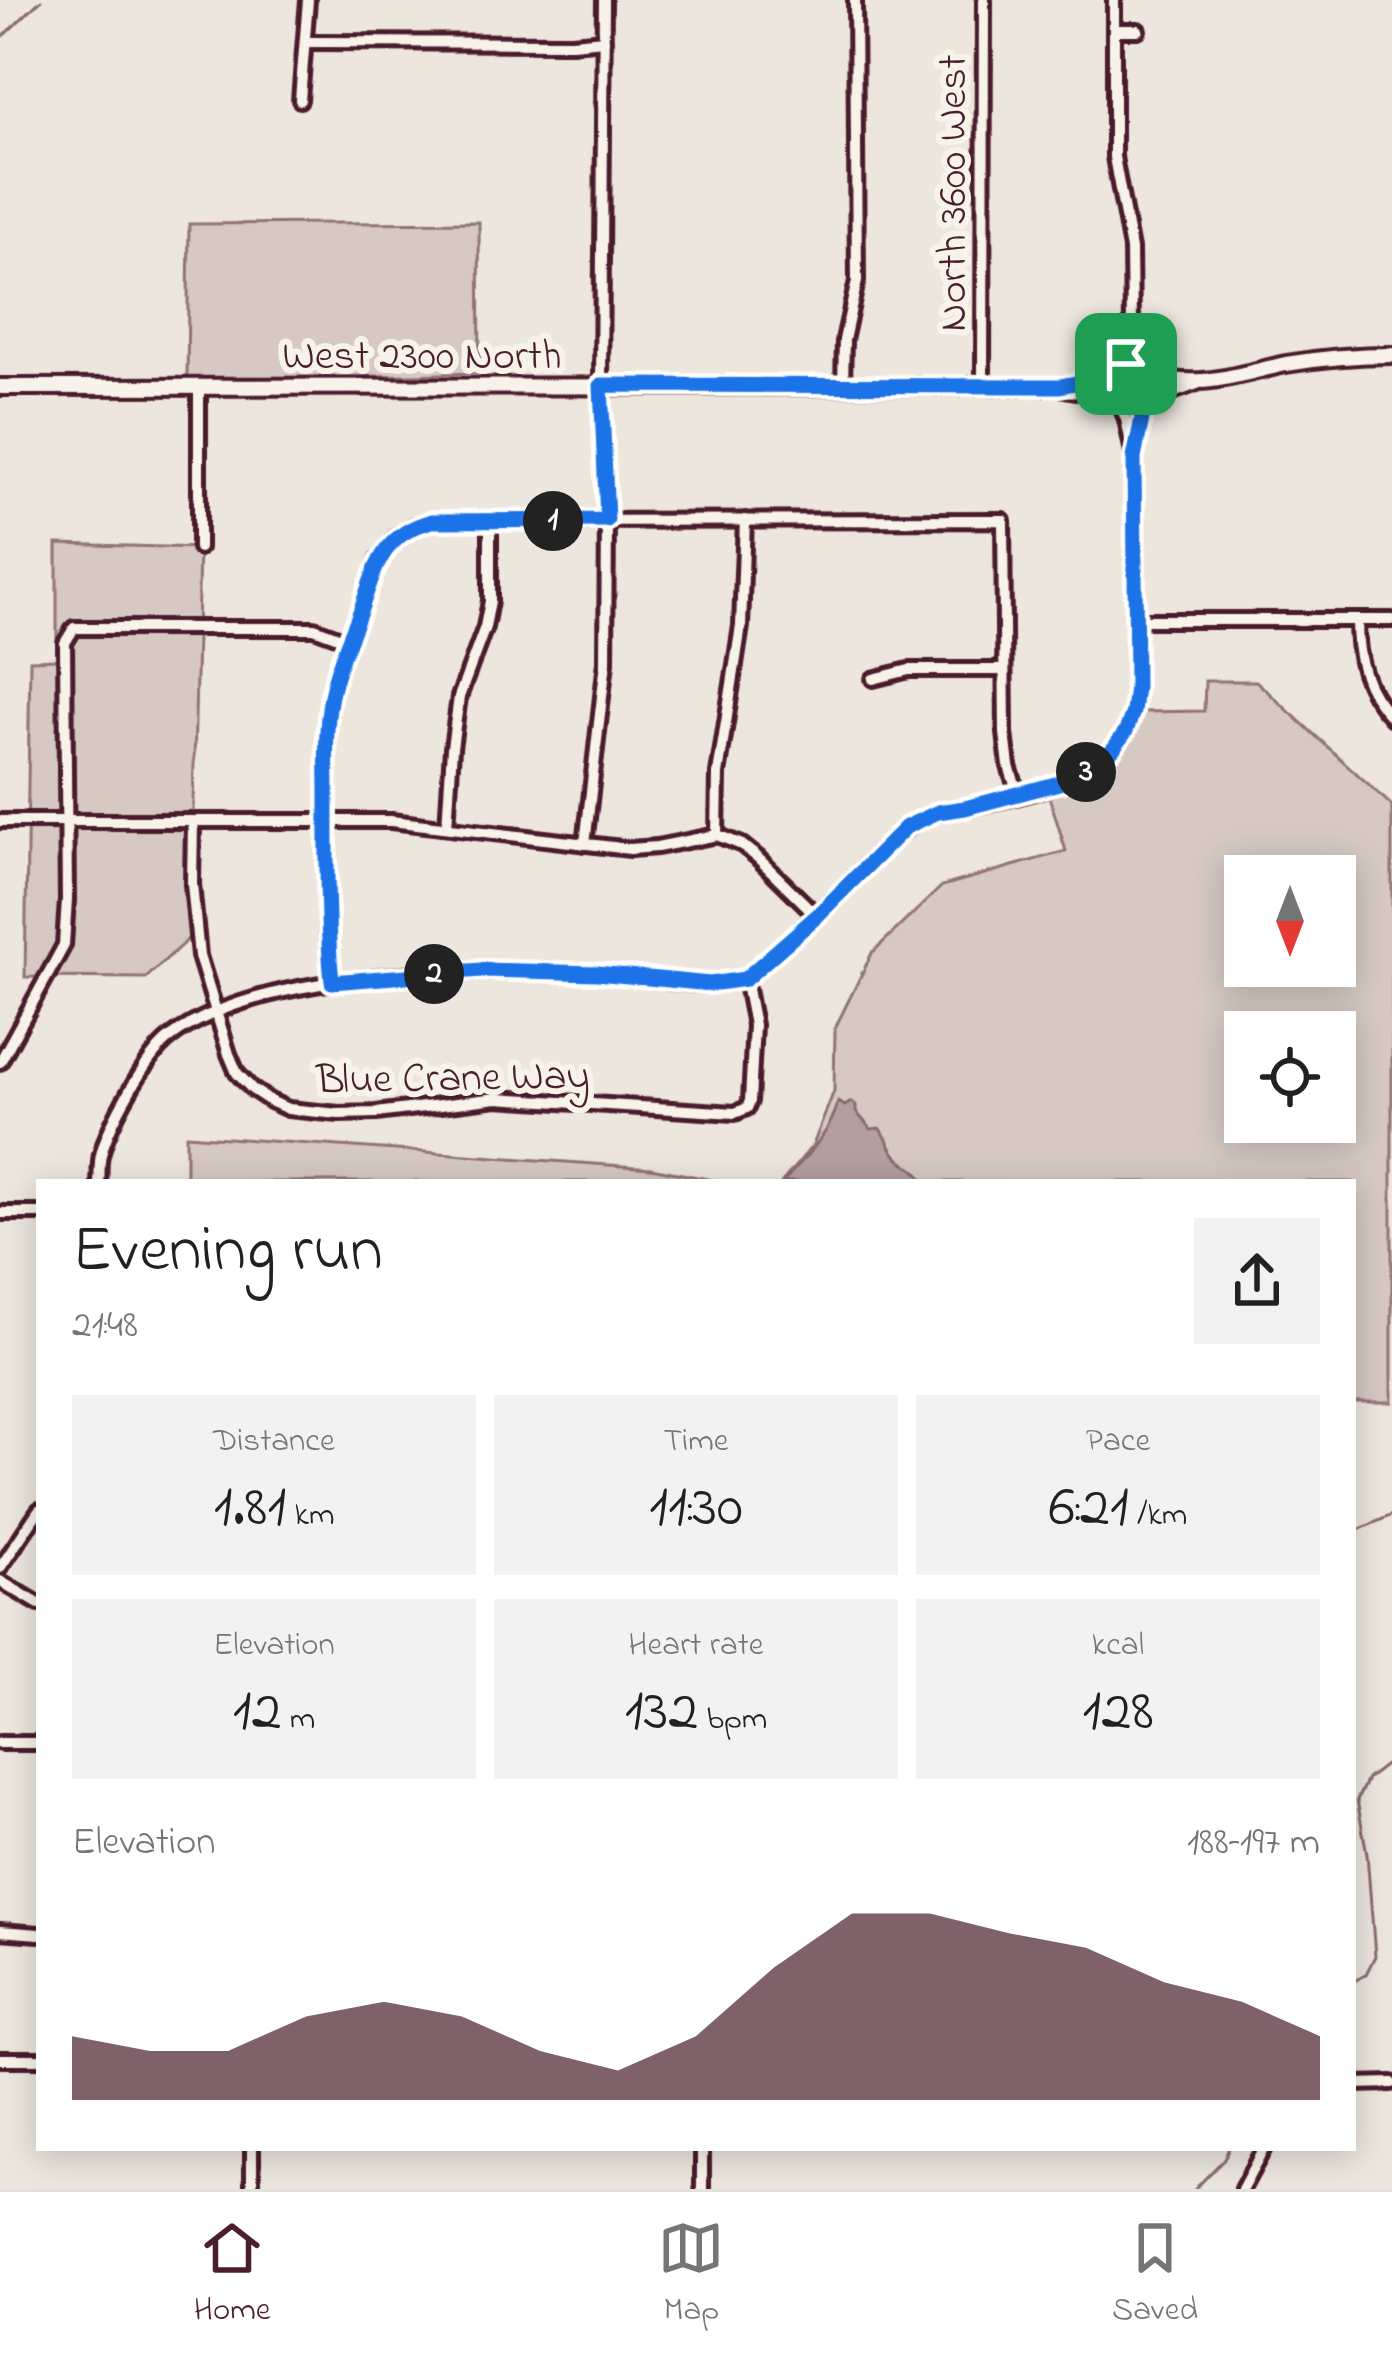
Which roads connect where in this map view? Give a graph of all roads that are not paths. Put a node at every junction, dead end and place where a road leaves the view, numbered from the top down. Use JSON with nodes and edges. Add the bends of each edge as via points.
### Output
{"nodes":[{"id":1,"x":308,"y":0,"type":"edge"},
{"id":2,"x":604,"y":0,"type":"edge"},
{"id":3,"x":855,"y":0,"type":"edge"},
{"id":4,"x":983,"y":0,"type":"edge"},
{"id":5,"x":1114,"y":0,"type":"edge"},
{"id":6,"x":1114,"y":30,"type":"junction"},
{"id":7,"x":1138,"y":30,"type":"dead end"},
{"id":8,"x":604,"y":40,"type":"junction"},
{"id":9,"x":307,"y":42,"type":"junction"},
{"id":10,"x":300,"y":100,"type":"dead end"},
{"id":11,"x":1132,"y":326,"type":"junction"},
{"id":12,"x":1392,"y":355,"type":"edge"},
{"id":13,"x":1149,"y":370,"type":"junction"},
{"id":14,"x":1116,"y":371,"type":"junction"},
{"id":15,"x":1197,"y":382,"type":"junction"},
{"id":16,"x":601,"y":385,"type":"junction"},
{"id":17,"x":843,"y":385,"type":"junction"},
{"id":18,"x":983,"y":385,"type":"junction"},
{"id":19,"x":1060,"y":386,"type":"junction"},
{"id":20,"x":0,"y":387,"type":"edge"},
{"id":21,"x":199,"y":387,"type":"junction"},
{"id":22,"x":1116,"y":400,"type":"junction"},
{"id":23,"x":1148,"y":402,"type":"junction"},
{"id":24,"x":1134,"y":458,"type":"junction"},
{"id":25,"x":607,"y":520,"type":"junction"},
{"id":26,"x":746,"y":520,"type":"junction"},
{"id":27,"x":490,"y":521,"type":"junction"},
{"id":28,"x":199,"y":548,"type":"dead end"},
{"id":29,"x":1137,"y":620,"type":"junction"},
{"id":30,"x":1357,"y":620,"type":"junction"},
{"id":31,"x":1392,"y":620,"type":"edge"},
{"id":32,"x":349,"y":641,"type":"junction"},
{"id":33,"x":1004,"y":670,"type":"junction"},
{"id":34,"x":873,"y":679,"type":"dead end"},
{"id":35,"x":1392,"y":718,"type":"edge"},
{"id":36,"x":1018,"y":794,"type":"junction"},
{"id":37,"x":0,"y":820,"type":"edge"},
{"id":38,"x":327,"y":821,"type":"junction"},
{"id":39,"x":65,"y":822,"type":"junction"},
{"id":40,"x":193,"y":822,"type":"junction"},
{"id":41,"x":447,"y":827,"type":"junction"},
{"id":42,"x":716,"y":835,"type":"junction"},
{"id":43,"x":585,"y":844,"type":"junction"},
{"id":44,"x":817,"y":916,"type":"junction"},
{"id":45,"x":745,"y":979,"type":"junction"},
{"id":46,"x":332,"y":982,"type":"junction"},
{"id":47,"x":217,"y":1010,"type":"junction"},
{"id":48,"x":0,"y":1063,"type":"edge"},
{"id":49,"x":99,"y":1179,"type":"edge"},
{"id":50,"x":0,"y":1213,"type":"edge"},
{"id":51,"x":36,"y":1213,"type":"edge"},
{"id":52,"x":36,"y":1514,"type":"edge"},
{"id":53,"x":0,"y":1568,"type":"edge"},
{"id":54,"x":0,"y":1581,"type":"edge"},
{"id":55,"x":36,"y":1602,"type":"edge"},
{"id":56,"x":0,"y":1743,"type":"edge"},
{"id":57,"x":36,"y":1743,"type":"edge"},
{"id":58,"x":0,"y":1931,"type":"edge"},
{"id":59,"x":36,"y":1934,"type":"edge"},
{"id":60,"x":0,"y":2059,"type":"edge"},
{"id":61,"x":36,"y":2059,"type":"edge"},
{"id":62,"x":1392,"y":2083,"type":"edge"},
{"id":63,"x":1356,"y":2084,"type":"edge"},
{"id":64,"x":252,"y":2151,"type":"edge"},
{"id":65,"x":702,"y":2151,"type":"edge"},
{"id":66,"x":1262,"y":2151,"type":"edge"},
{"id":67,"x":252,"y":2189,"type":"edge"},
{"id":68,"x":702,"y":2189,"type":"edge"},
{"id":69,"x":1242,"y":2189,"type":"edge"}],
"edges":[{"from":1,"to":9,"type":"street"},
{"from":2,"to":8,"type":"street"},
{"from":3,"to":17,"type":"street","via":[[857,280]]},
{"from":4,"to":18,"type":"street","name":"North 3600 West"},
{"from":5,"to":6,"type":"street"},
{"from":6,"to":7,"type":"street"},
{"from":6,"to":11,"type":"street","via":[[1114,157],[1131,249]]},
{"from":8,"to":9,"type":"street"},
{"from":8,"to":16,"type":"street"},
{"from":9,"to":10,"type":"street"},
{"from":11,"to":13,"type":"street"},
{"from":11,"to":14,"type":"street"},
{"from":12,"to":15,"type":"street","via":[[1320,358]]},
{"from":13,"to":14,"type":"street","via":[[1132,362]]},
{"from":13,"to":15,"type":"street"},
{"from":13,"to":23,"type":"street","via":[[1156,387]]},
{"from":14,"to":19,"type":"street"},
{"from":14,"to":22,"type":"street"},
{"from":15,"to":23,"type":"street"},
{"from":16,"to":17,"type":"street","name":"West 2300 North"},
{"from":16,"to":21,"type":"street","name":"West 2300 North"},
{"from":16,"to":25,"type":"street"},
{"from":17,"to":18,"type":"street","name":"West 2300 North"},
{"from":18,"to":19,"type":"street","name":"West 2300 North"},
{"from":19,"to":22,"type":"street"},
{"from":20,"to":21,"type":"street","name":"West 2300 North"},
{"from":21,"to":28,"type":"street"},
{"from":22,"to":23,"type":"street","via":[[1131,408]]},
{"from":22,"to":24,"type":"street"},
{"from":23,"to":24,"type":"street"},
{"from":24,"to":29,"type":"street"},
{"from":25,"to":26,"type":"street"},
{"from":25,"to":27,"type":"street"},
{"from":25,"to":43,"type":"street","via":[[606,662]]},
{"from":26,"to":33,"type":"street","via":[[1003,520]]},
{"from":26,"to":42,"type":"street","via":[[742,626]]},
{"from":27,"to":32,"type":"street","via":[[432,521],[395,538],[379,558]]},
{"from":27,"to":41,"type":"street","via":[[490,601],[458,697]]},
{"from":29,"to":30,"type":"street"},
{"from":29,"to":36,"type":"street","via":[[1126,731],[1097,766]]},
{"from":30,"to":31,"type":"street"},
{"from":30,"to":35,"type":"street","via":[[1364,676]]},
{"from":32,"to":38,"type":"street","via":[[327,727]]},
{"from":32,"to":39,"type":"street","via":[[314,628],[74,628],[65,643]]},
{"from":33,"to":34,"type":"street","via":[[909,670]]},
{"from":33,"to":36,"type":"street","via":[[1004,734]]},
{"from":36,"to":44,"type":"street","via":[[906,827]]},
{"from":37,"to":39,"type":"street"},
{"from":38,"to":40,"type":"street"},
{"from":38,"to":41,"type":"street"},
{"from":38,"to":46,"type":"street"},
{"from":39,"to":40,"type":"street"},
{"from":39,"to":48,"type":"street","via":[[64,945]]},
{"from":40,"to":47,"type":"street","name":"Blue Crane Way","via":[[200,956]]},
{"from":41,"to":43,"type":"street"},
{"from":42,"to":43,"type":"street","via":[[657,848]]},
{"from":42,"to":44,"type":"street","via":[[757,857]]},
{"from":44,"to":45,"type":"street"},
{"from":45,"to":46,"type":"street","via":[[710,984],[481,970]]},
{"from":45,"to":47,"type":"street","name":"Blue Crane Way","via":[[754,1025],[747,1108],[729,1113],[497,1098],[376,1113],[288,1109],[237,1073]]},
{"from":46,"to":47,"type":"street"},
{"from":47,"to":49,"type":"street","via":[[168,1039],[149,1061],[114,1120]]},
{"from":50,"to":51,"type":"street"},
{"from":52,"to":53,"type":"street"},
{"from":54,"to":55,"type":"street"},
{"from":56,"to":57,"type":"street"},
{"from":58,"to":59,"type":"street"},
{"from":60,"to":61,"type":"street"},
{"from":62,"to":63,"type":"street"},
{"from":64,"to":67,"type":"street"},
{"from":65,"to":68,"type":"street"},
{"from":66,"to":69,"type":"street"}]}
